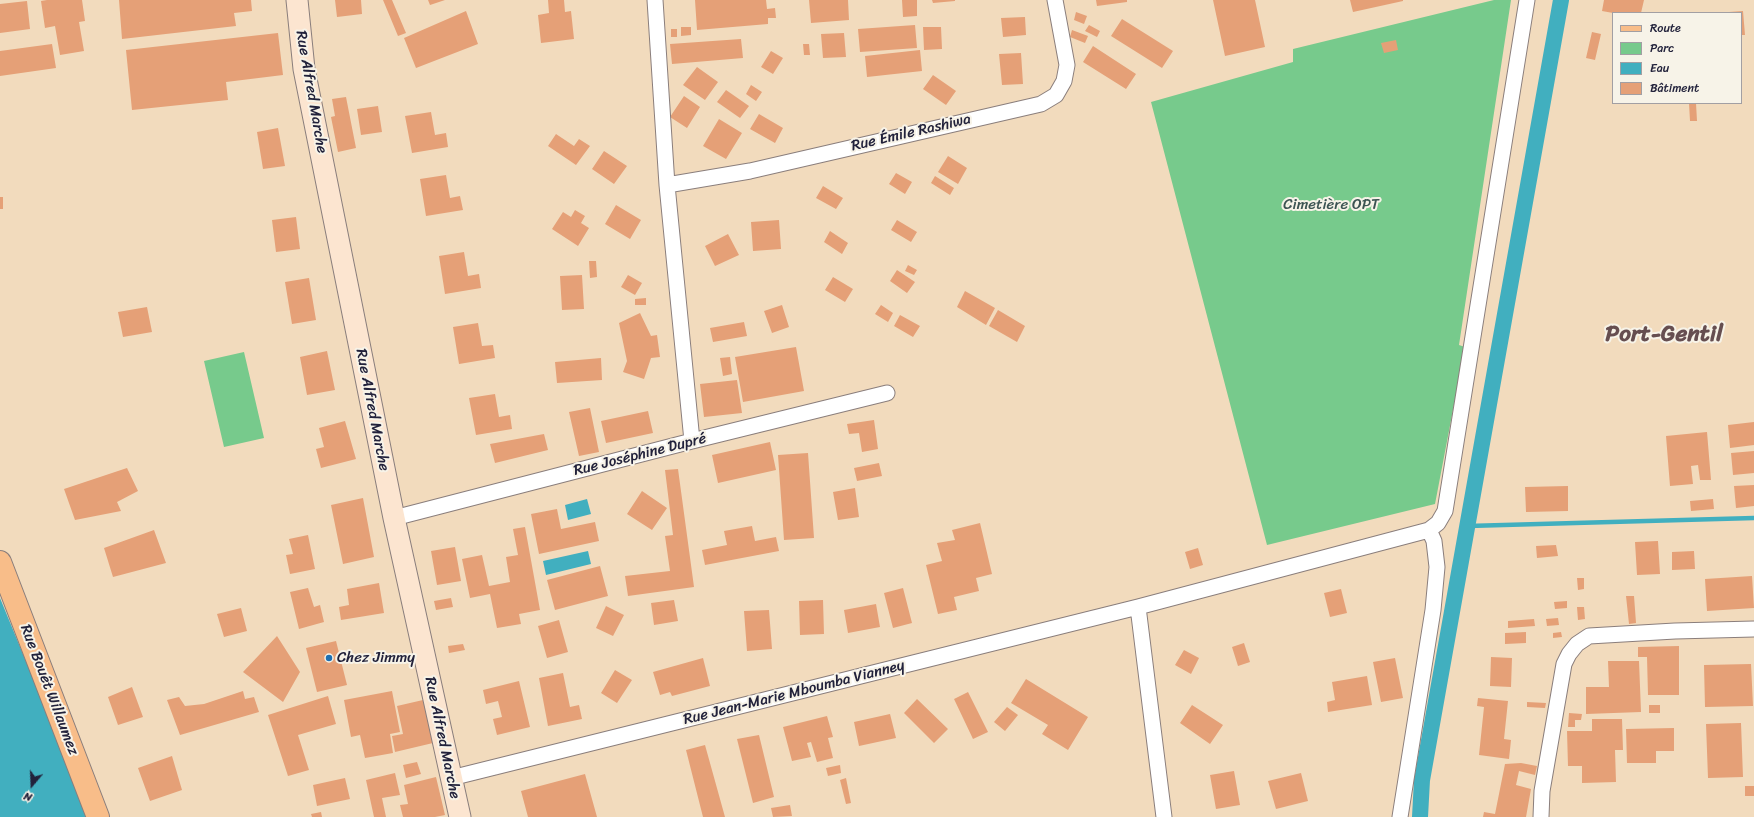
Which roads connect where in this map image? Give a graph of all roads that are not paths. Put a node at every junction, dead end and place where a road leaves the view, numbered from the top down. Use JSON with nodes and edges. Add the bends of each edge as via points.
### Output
{"nodes":[{"id":1,"x":297,"y":0,"type":"edge"},
{"id":2,"x":655,"y":0,"type":"edge"},
{"id":3,"x":1055,"y":0,"type":"edge"},
{"id":4,"x":1527,"y":0,"type":"edge"},
{"id":5,"x":667,"y":185,"type":"junction"},
{"id":6,"x":888,"y":394,"type":"dead end"},
{"id":7,"x":692,"y":441,"type":"junction"},
{"id":8,"x":394,"y":518,"type":"junction"},
{"id":9,"x":1429,"y":530,"type":"junction"},
{"id":10,"x":0,"y":562,"type":"edge"},
{"id":11,"x":1138,"y":607,"type":"junction"},
{"id":12,"x":1754,"y":629,"type":"edge"},
{"id":13,"x":451,"y":778,"type":"junction"},
{"id":14,"x":98,"y":817,"type":"edge"},
{"id":15,"x":460,"y":817,"type":"edge"},
{"id":16,"x":1164,"y":817,"type":"edge"},
{"id":17,"x":1400,"y":817,"type":"edge"},
{"id":18,"x":1541,"y":817,"type":"edge"}],
"edges":[{"from":1,"to":8,"type":"street","name":"Rue Alfred Marche","via":[[304,69]]},
{"from":2,"to":5,"type":"street"},
{"from":3,"to":5,"type":"street","name":"Rue Émile Rashiwa","via":[[1067,65],[1064,81],[1056,95],[1041,104],[750,171]]},
{"from":4,"to":9,"type":"street","via":[[1445,511],[1438,523]]},
{"from":5,"to":7,"type":"street"},
{"from":6,"to":7,"type":"street","name":"Rue Joséphine Dupré"},
{"from":7,"to":8,"type":"street","name":"Rue Joséphine Dupré"},
{"from":8,"to":13,"type":"street","name":"Rue Alfred Marche"},
{"from":9,"to":11,"type":"street","name":"Rue Jean-Marie Mboumba Vianney"},
{"from":9,"to":17,"type":"street","via":[[1434,541],[1437,574]]},
{"from":10,"to":14,"type":"main road","name":"Rue Bouêt Willaumez"},
{"from":11,"to":13,"type":"street","name":"Rue Jean-Marie Mboumba Vianney"},
{"from":11,"to":16,"type":"street"},
{"from":12,"to":18,"type":"street","via":[[1675,630],[1589,636],[1577,644],[1564,664],[1542,791]]},
{"from":13,"to":15,"type":"street","name":"Rue Alfred Marche"}]}
